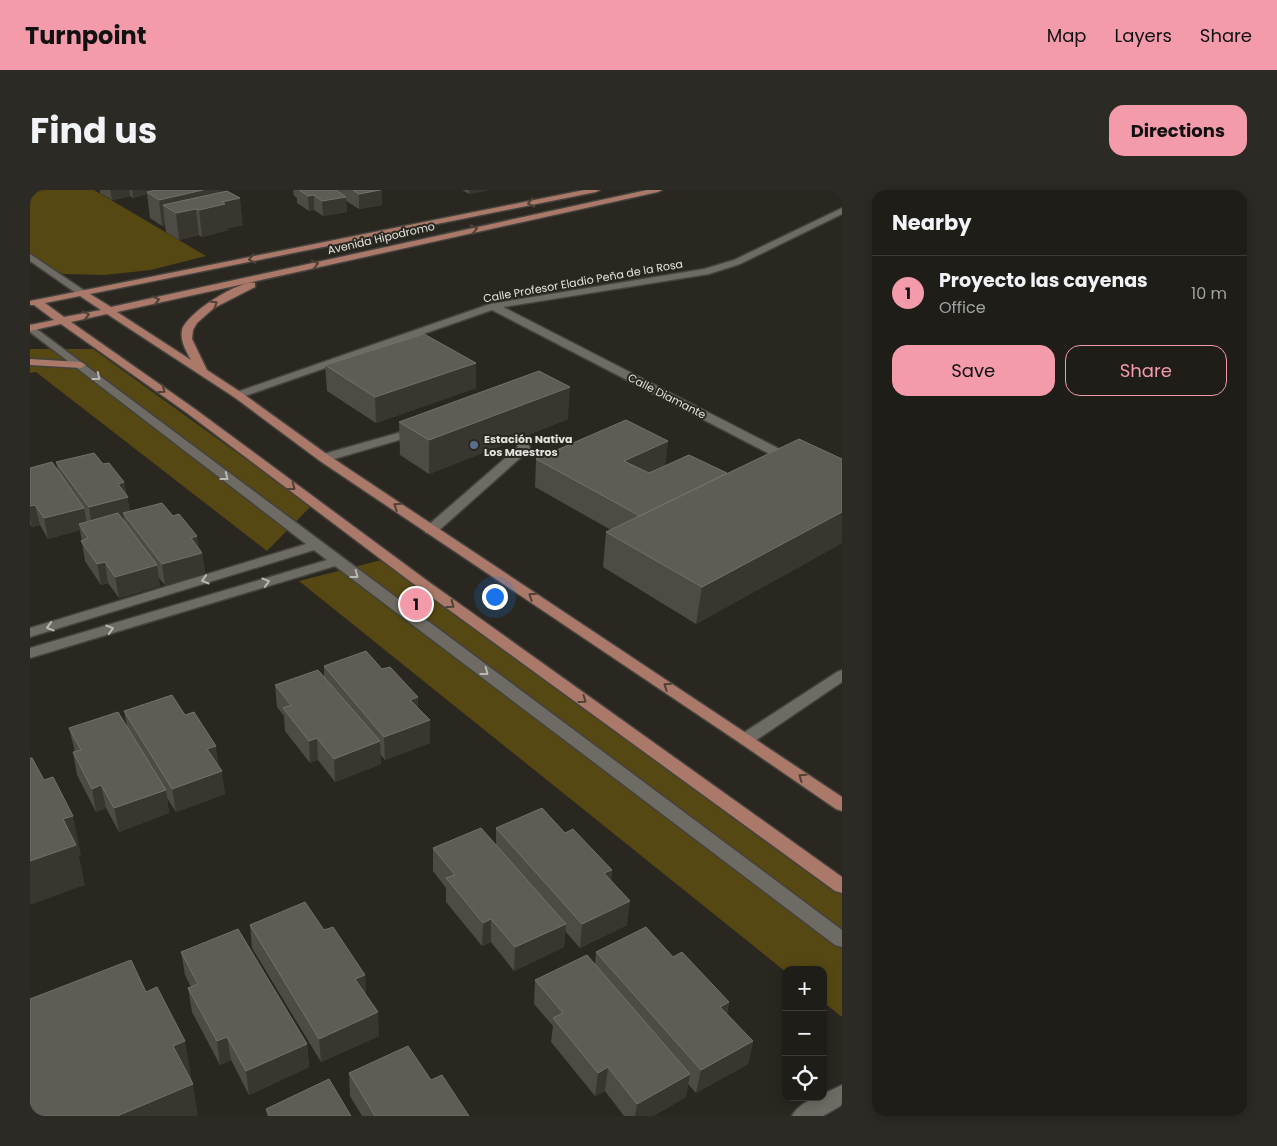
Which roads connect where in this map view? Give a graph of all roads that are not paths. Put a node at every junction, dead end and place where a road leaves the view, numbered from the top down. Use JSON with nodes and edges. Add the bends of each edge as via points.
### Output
{"nodes":[{"id":1,"x":596,"y":190,"type":"edge"},
{"id":2,"x":658,"y":190,"type":"edge"},
{"id":3,"x":842,"y":211,"type":"edge"},
{"id":4,"x":30,"y":257,"type":"edge"},
{"id":5,"x":279,"y":272,"type":"junction"},
{"id":6,"x":82,"y":293,"type":"junction"},
{"id":7,"x":32,"y":301,"type":"edge"},
{"id":8,"x":493,"y":306,"type":"junction"},
{"id":9,"x":109,"y":310,"type":"junction"},
{"id":10,"x":62,"y":321,"type":"junction"},
{"id":11,"x":30,"y":328,"type":"edge"},
{"id":12,"x":30,"y":362,"type":"edge"},
{"id":13,"x":80,"y":365,"type":"junction"},
{"id":14,"x":203,"y":372,"type":"junction"},
{"id":15,"x":238,"y":395,"type":"junction"},
{"id":16,"x":433,"y":427,"type":"edge"},
{"id":17,"x":520,"y":438,"type":"edge"},
{"id":18,"x":324,"y":458,"type":"junction"},
{"id":19,"x":804,"y":467,"type":"edge"},
{"id":20,"x":431,"y":530,"type":"junction"},
{"id":21,"x":316,"y":545,"type":"junction"},
{"id":22,"x":285,"y":556,"type":"junction"},
{"id":23,"x":338,"y":561,"type":"junction"},
{"id":24,"x":302,"y":571,"type":"junction"},
{"id":25,"x":72,"y":621,"type":"junction"},
{"id":26,"x":30,"y":634,"type":"edge"},
{"id":27,"x":82,"y":638,"type":"junction"},
{"id":28,"x":30,"y":653,"type":"edge"},
{"id":29,"x":842,"y":675,"type":"edge"},
{"id":30,"x":746,"y":739,"type":"junction"},
{"id":31,"x":842,"y":805,"type":"edge"},
{"id":32,"x":842,"y":886,"type":"edge"},
{"id":33,"x":842,"y":940,"type":"edge"},
{"id":34,"x":842,"y":1094,"type":"edge"},
{"id":35,"x":803,"y":1116,"type":"edge"}],
"edges":[{"from":1,"to":6,"type":"main road","name":"Avenida Hipodromo","one_way":true},
{"from":5,"to":2,"type":"main road","name":"Avenida Hipodromo","one_way":true},
{"from":3,"to":8,"type":"street","name":"Calle Profesor Eladio Peña de la Rosa","via":[[737,262],[706,272]]},
{"from":4,"to":6,"type":"street"},
{"from":9,"to":5,"type":"main road","name":"Avenida Hipodromo","one_way":true},
{"from":14,"to":5,"type":"main road","one_way":true,"via":[[187,338],[188,328],[196,315],[219,300]]},
{"from":6,"to":7,"type":"main road","name":"Avenida Hipodromo"},
{"from":6,"to":9,"type":"main road"},
{"from":7,"to":10,"type":"main road"},
{"from":8,"to":15,"type":"street","name":"Calle Profesor Eladio Peña de la Rosa"},
{"from":8,"to":19,"type":"street","name":"Calle Diamante"},
{"from":10,"to":9,"type":"main road","name":"Avenida Hipodromo","one_way":true},
{"from":9,"to":14,"type":"main road"},
{"from":10,"to":11,"type":"main road","name":"Avenida Hipodromo"},
{"from":10,"to":32,"type":"main road","one_way":true,"via":[[191,411],[424,585]]},
{"from":11,"to":13,"type":"street"},
{"from":12,"to":13,"type":"main road"},
{"from":13,"to":21,"type":"street","one_way":true},
{"from":14,"to":15,"type":"main road"},
{"from":15,"to":18,"type":"main road"},
{"from":16,"to":18,"type":"street"},
{"from":17,"to":20,"type":"street","via":[[524,448]]},
{"from":20,"to":18,"type":"main road","one_way":true},
{"from":30,"to":20,"type":"main road","one_way":true},
{"from":21,"to":22,"type":"street"},
{"from":21,"to":23,"type":"street"},
{"from":22,"to":24,"type":"street"},
{"from":22,"to":25,"type":"street","one_way":true},
{"from":23,"to":24,"type":"street"},
{"from":23,"to":33,"type":"street","one_way":true},
{"from":27,"to":24,"type":"street","one_way":true},
{"from":25,"to":26,"type":"street","one_way":true},
{"from":25,"to":27,"type":"street"},
{"from":27,"to":28,"type":"street"},
{"from":29,"to":30,"type":"street"},
{"from":31,"to":30,"type":"main road","one_way":true},
{"from":34,"to":35,"type":"street"}]}
